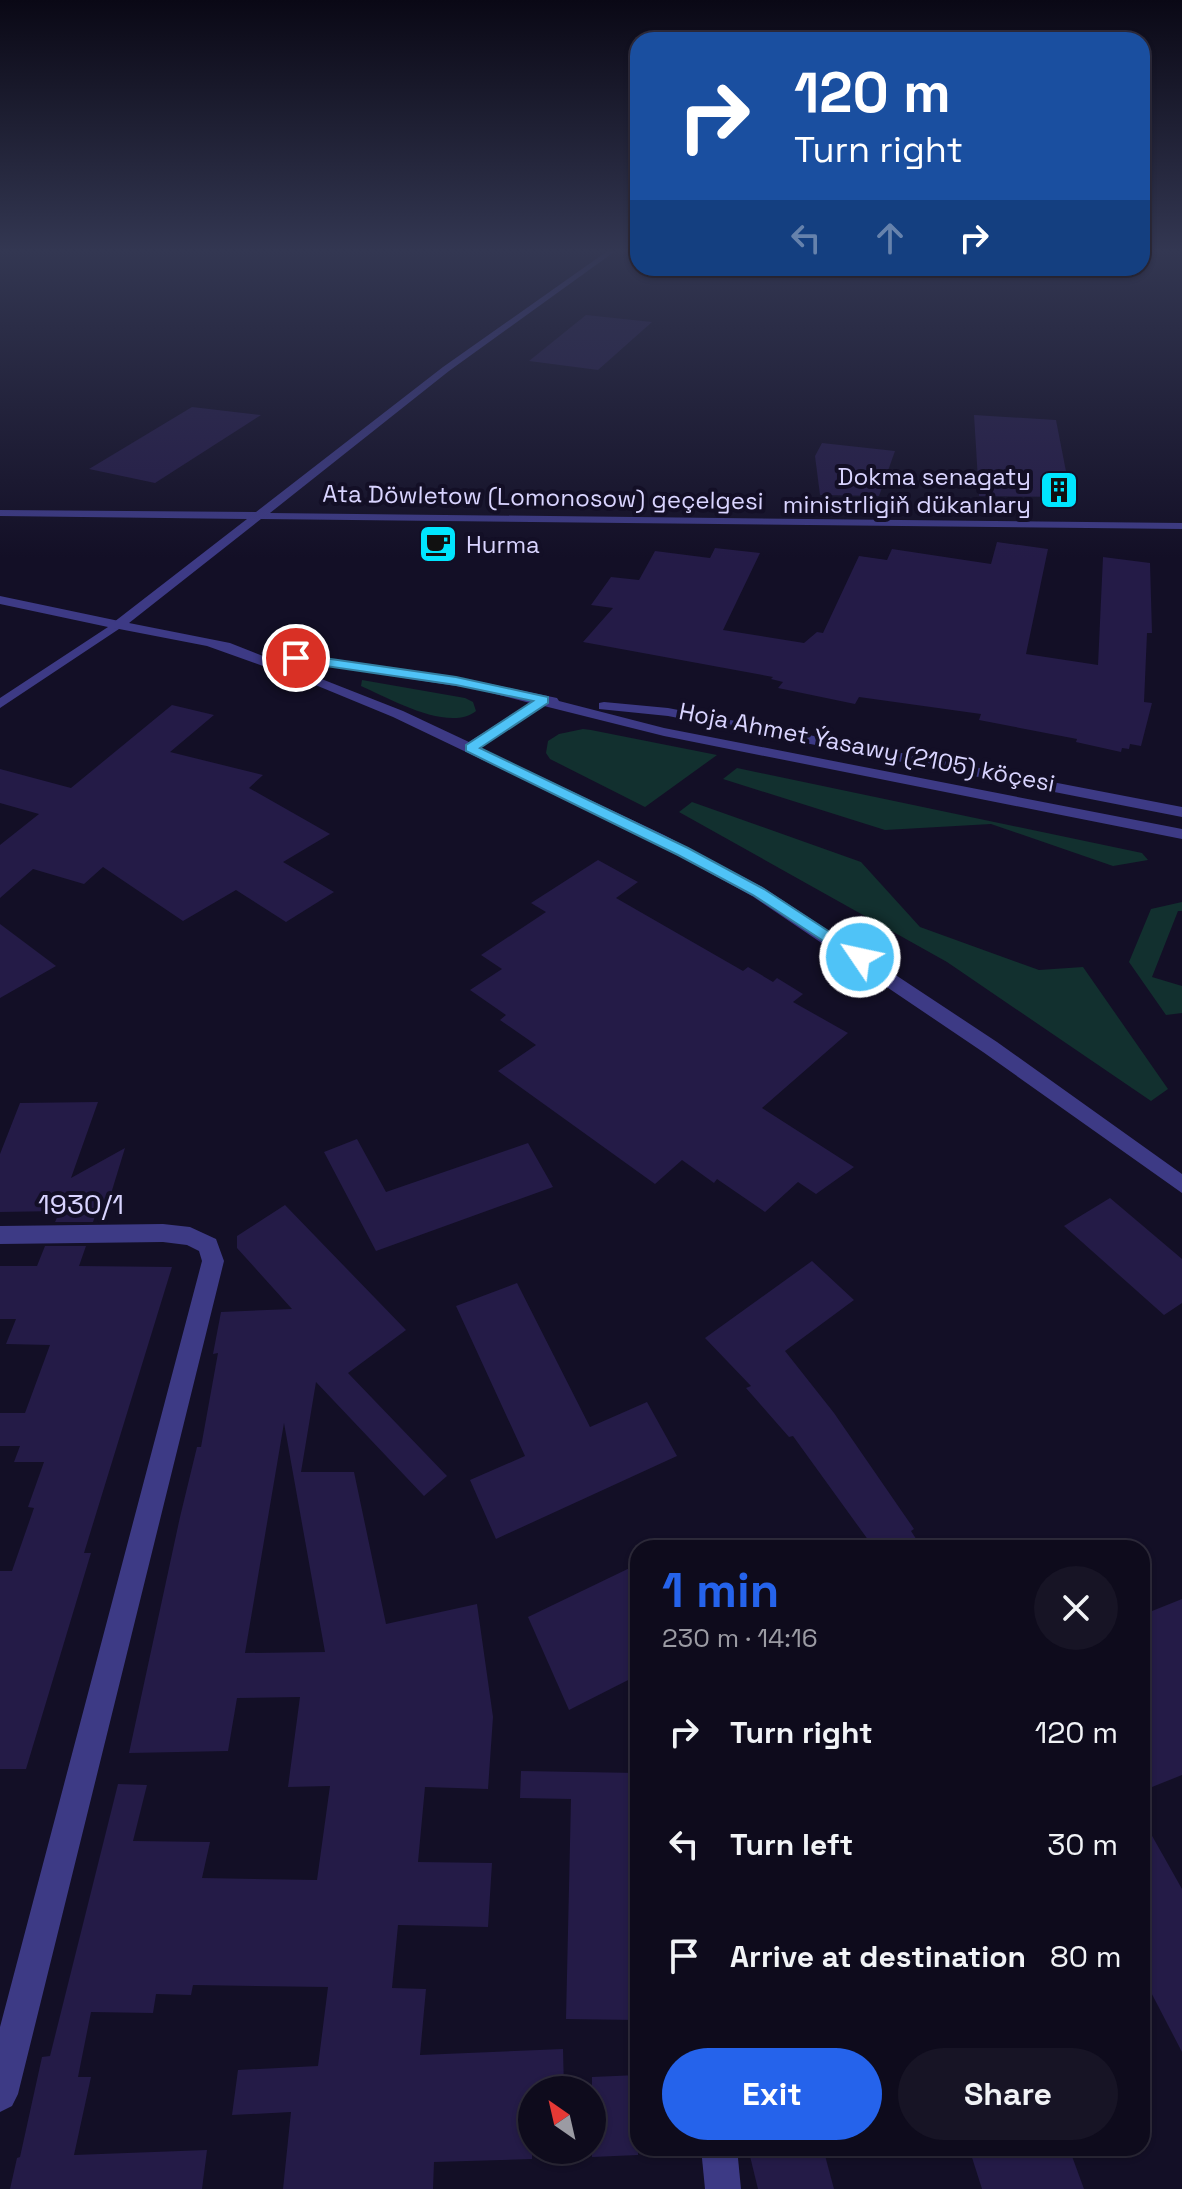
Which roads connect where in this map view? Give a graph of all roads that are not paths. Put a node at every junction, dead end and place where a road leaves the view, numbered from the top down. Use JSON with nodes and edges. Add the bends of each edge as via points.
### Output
{"nodes":[{"id":1,"x":467,"y":354,"type":"edge"},
{"id":2,"x":0,"y":513,"type":"edge"},
{"id":3,"x":256,"y":516,"type":"junction"},
{"id":4,"x":1182,"y":526,"type":"edge"},
{"id":5,"x":0,"y":600,"type":"edge"},
{"id":6,"x":119,"y":625,"type":"junction"},
{"id":7,"x":212,"y":644,"type":"junction"},
{"id":8,"x":544,"y":700,"type":"junction"},
{"id":9,"x":0,"y":704,"type":"edge"},
{"id":10,"x":470,"y":748,"type":"junction"},
{"id":11,"x":1182,"y":812,"type":"edge"},
{"id":12,"x":1182,"y":834,"type":"edge"},
{"id":13,"x":1182,"y":1185,"type":"edge"},
{"id":14,"x":0,"y":1235,"type":"edge"},
{"id":15,"x":0,"y":2094,"type":"edge"},
{"id":16,"x":720,"y":2156,"type":"edge"},
{"id":17,"x":723,"y":2189,"type":"edge"}],
"edges":[{"from":1,"to":3,"type":"street"},
{"from":2,"to":3,"type":"street","name":"Ata Döwletow (Lomonosow) geçelgesi"},
{"from":3,"to":4,"type":"street","name":"Ata Döwletow (Lomonosow) geçelgesi"},
{"from":3,"to":6,"type":"street"},
{"from":5,"to":6,"type":"street","name":"Hoja Ahmet Ýasawy (2105) köçesi"},
{"from":6,"to":7,"type":"street","name":"Hoja Ahmet Ýasawy (2105) köçesi"},
{"from":6,"to":9,"type":"street"},
{"from":7,"to":8,"type":"street","name":"Hoja Ahmet Ýasawy (2105) köçesi","via":[[456,681]]},
{"from":7,"to":10,"type":"street","name":"Hoja Ahmet Ýasawy (2105) köçesi","via":[[359,697]]},
{"from":8,"to":10,"type":"street"},
{"from":8,"to":11,"type":"street","name":"Hoja Ahmet Ýasawy (2105) köçesi","via":[[668,712]]},
{"from":8,"to":12,"type":"street","name":"Hoja Ahmet Ýasawy (2105) köçesi","via":[[664,732]]},
{"from":10,"to":13,"type":"street","name":"Hoja Ahmet Ýasawy (2105) köçesi","via":[[758,892],[990,1047]]},
{"from":14,"to":15,"type":"street","name":"1930/1","via":[[190,1236],[208,1245],[213,1261]]},
{"from":16,"to":17,"type":"street"}]}
